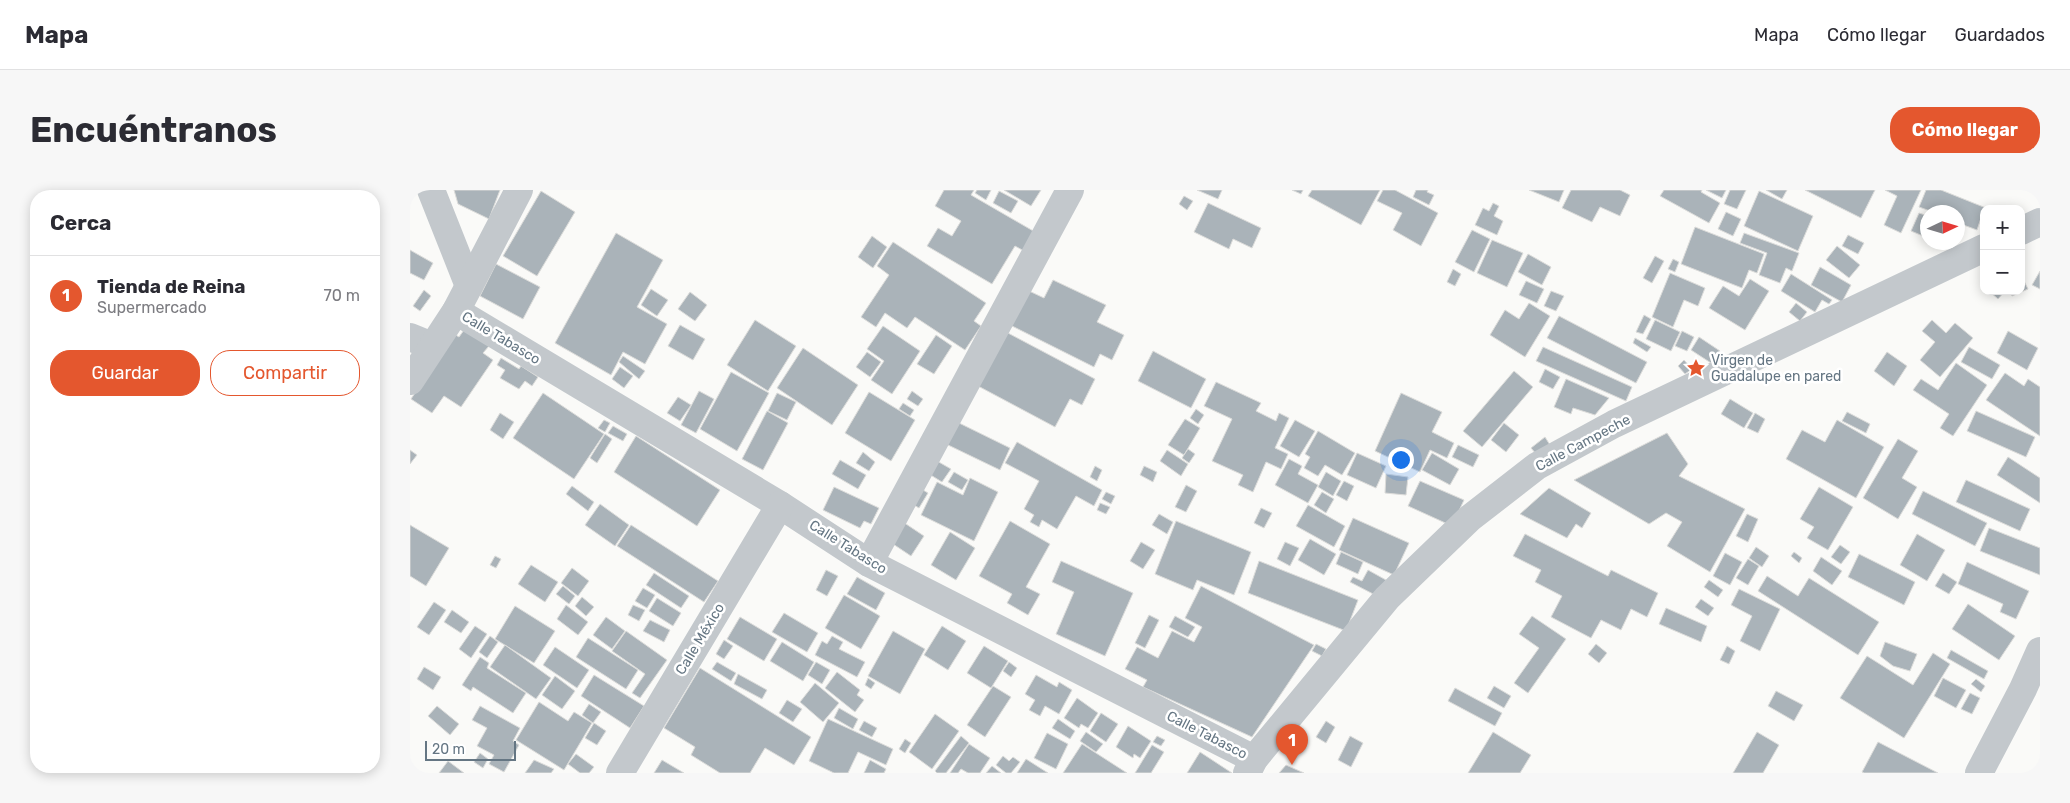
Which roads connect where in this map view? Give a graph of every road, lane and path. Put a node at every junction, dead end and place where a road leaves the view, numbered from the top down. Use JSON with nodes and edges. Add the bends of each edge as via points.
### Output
{"nodes":[{"id":1,"x":431,"y":190,"type":"edge"},
{"id":2,"x":518,"y":190,"type":"edge"},
{"id":3,"x":1070,"y":190,"type":"edge"},
{"id":4,"x":2040,"y":222,"type":"edge"},
{"id":5,"x":2025,"y":229,"type":"edge"},
{"id":6,"x":1980,"y":250,"type":"edge"},
{"id":7,"x":469,"y":286,"type":"junction"},
{"id":8,"x":456,"y":311,"type":"junction"},
{"id":9,"x":421,"y":342,"type":"edge"},
{"id":10,"x":410,"y":381,"type":"edge"},
{"id":11,"x":780,"y":505,"type":"junction"},
{"id":12,"x":869,"y":562,"type":"junction"},
{"id":13,"x":2040,"y":651,"type":"edge"},
{"id":14,"x":1251,"y":766,"type":"edge"},
{"id":15,"x":620,"y":773,"type":"edge"},
{"id":16,"x":1979,"y":773,"type":"edge"}],
"edges":[{"from":1,"to":7,"type":"street"},
{"from":2,"to":7,"type":"street"},
{"from":3,"to":12,"type":"street"},
{"from":4,"to":5,"type":"street"},
{"from":6,"to":14,"type":"street","name":"Calle Campeche","via":[[1614,424],[1537,466],[1470,518],[1388,598]]},
{"from":7,"to":8,"type":"street"},
{"from":8,"to":9,"type":"street"},
{"from":8,"to":11,"type":"street","name":"Calle Tabasco"},
{"from":9,"to":10,"type":"street"},
{"from":11,"to":12,"type":"street","name":"Calle Tabasco"},
{"from":11,"to":15,"type":"street","name":"Calle México"},
{"from":12,"to":14,"type":"street","name":"Calle Tabasco"},
{"from":13,"to":16,"type":"street"}]}
